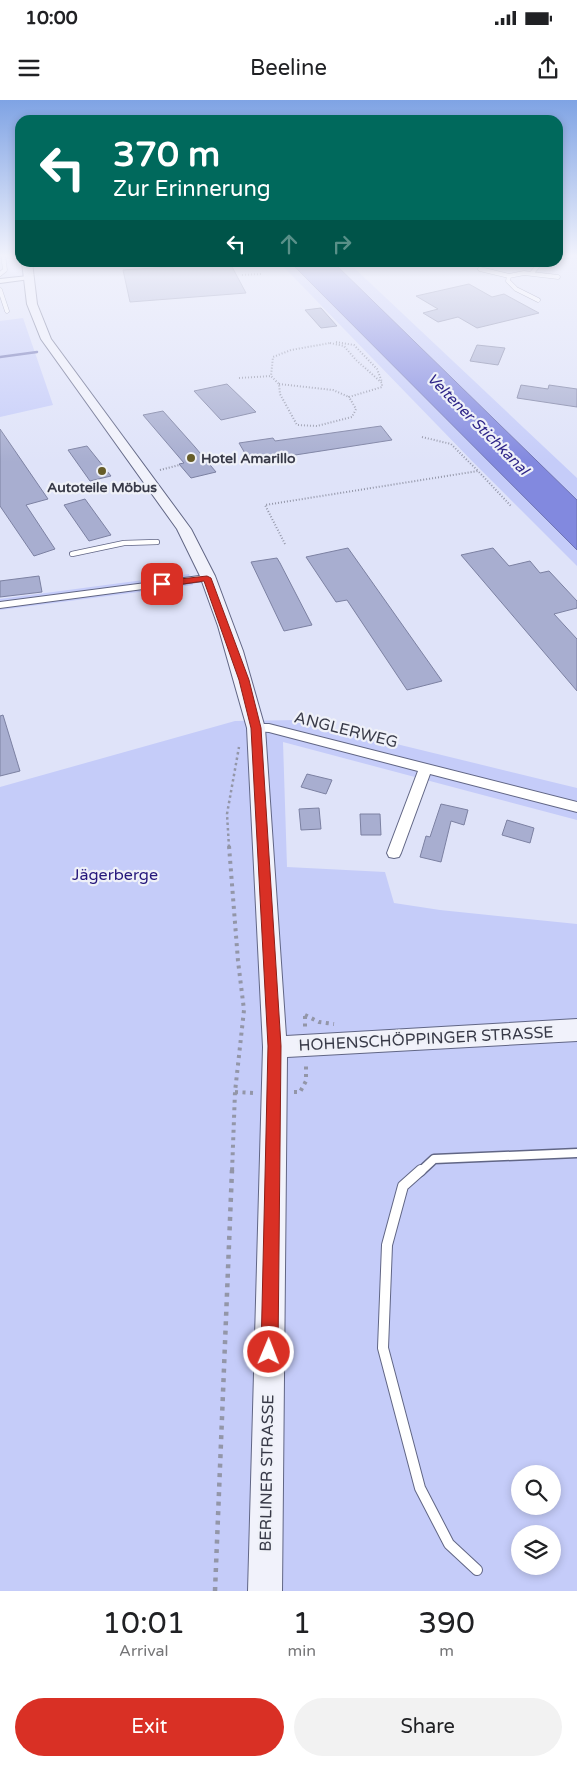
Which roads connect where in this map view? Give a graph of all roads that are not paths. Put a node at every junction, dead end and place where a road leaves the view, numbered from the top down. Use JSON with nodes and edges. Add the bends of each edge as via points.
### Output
{"nodes":[{"id":1,"x":40,"y":324,"type":"edge"},
{"id":2,"x":157,"y":542,"type":"dead end"},
{"id":3,"x":72,"y":554,"type":"dead end"},
{"id":4,"x":207,"y":578,"type":"junction"},
{"id":5,"x":0,"y":605,"type":"edge"},
{"id":6,"x":256,"y":728,"type":"junction"},
{"id":7,"x":426,"y":768,"type":"junction"},
{"id":8,"x":577,"y":807,"type":"edge"},
{"id":9,"x":394,"y":853,"type":"dead end"},
{"id":10,"x":577,"y":1030,"type":"edge"},
{"id":11,"x":274,"y":1046,"type":"junction"},
{"id":12,"x":577,"y":1153,"type":"edge"},
{"id":13,"x":477,"y":1570,"type":"dead end"},
{"id":14,"x":265,"y":1591,"type":"edge"}],
"edges":[{"from":1,"to":4,"type":"main road","name":"BERLINER STRASSE","via":[[46,339],[184,529],[201,558]]},
{"from":2,"to":3,"type":"lane","via":[[124,543]]},
{"from":4,"to":5,"type":"street"},
{"from":4,"to":6,"type":"main road","name":"BERLINER STRASSE","via":[[244,680]]},
{"from":6,"to":7,"type":"street","name":"ANGLERWEG","via":[[269,728]]},
{"from":6,"to":11,"type":"main road","name":"BERLINER STRASSE"},
{"from":7,"to":8,"type":"street","name":"ANGLERWEG"},
{"from":7,"to":9,"type":"street"},
{"from":10,"to":11,"type":"main road","name":"HOHENSCHÖPPINGER STRASSE"},
{"from":11,"to":14,"type":"main road","name":"BERLINER STRASSE"},
{"from":12,"to":13,"type":"lane","via":[[434,1159],[403,1186],[387,1245],[384,1348],[420,1488],[450,1544]]}]}
